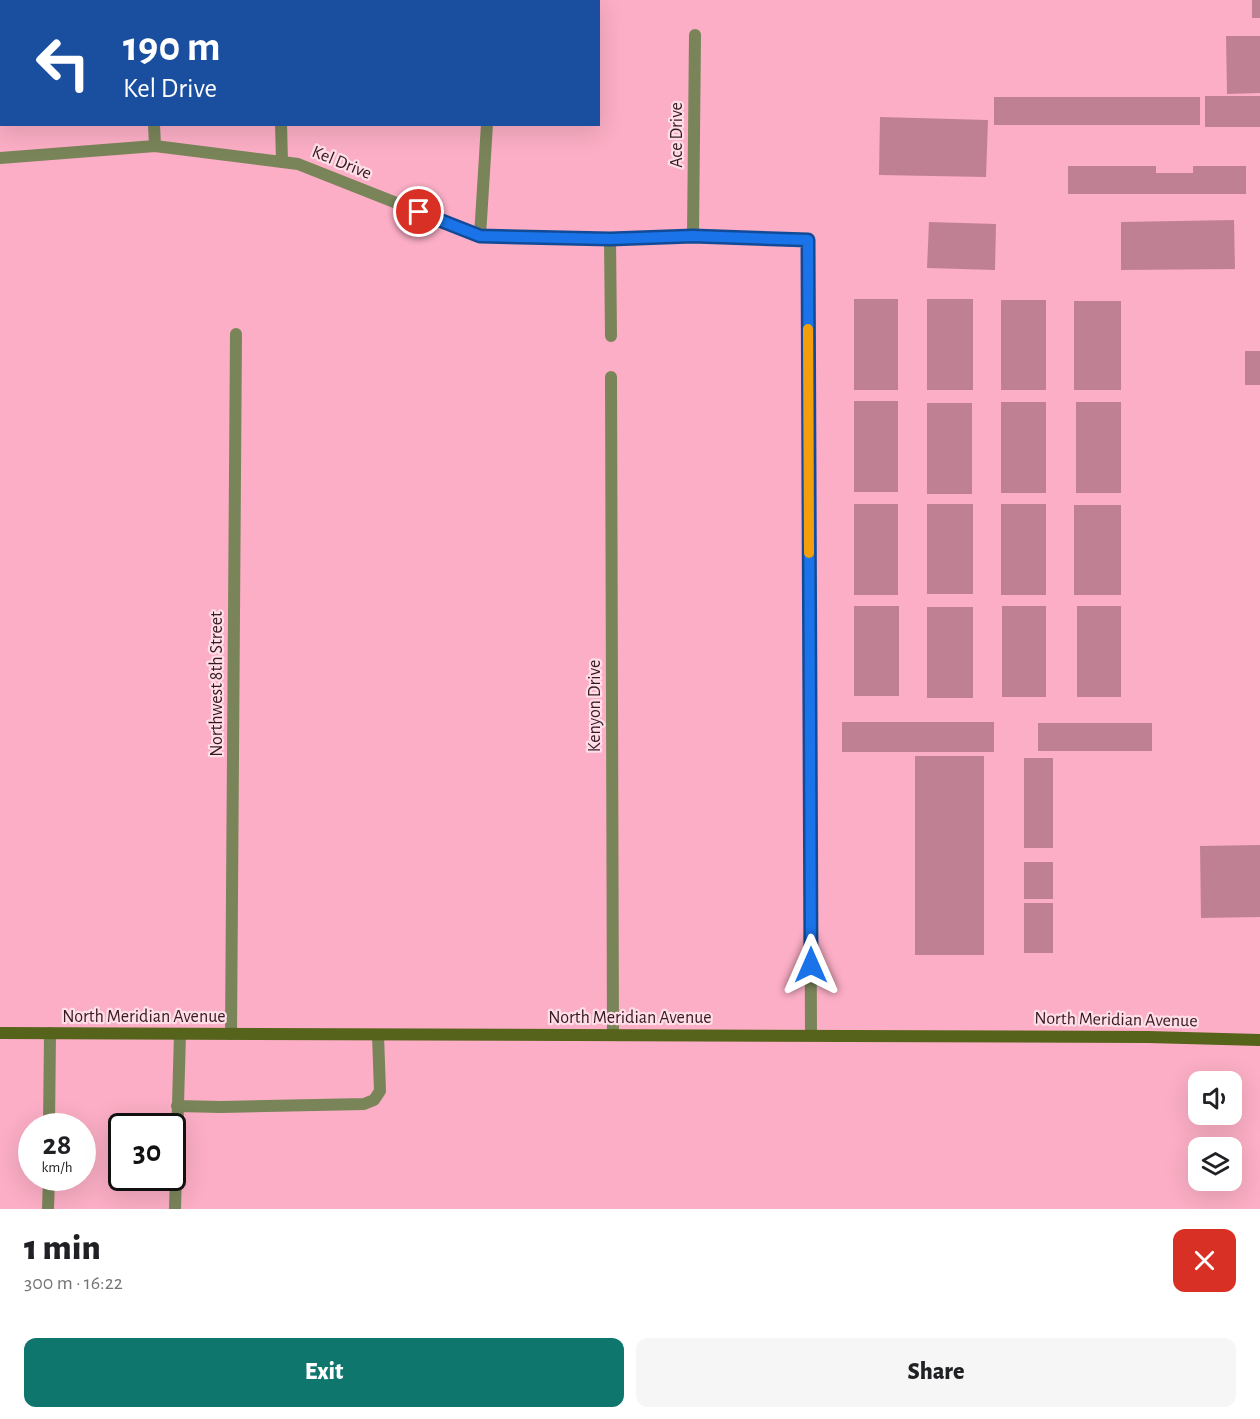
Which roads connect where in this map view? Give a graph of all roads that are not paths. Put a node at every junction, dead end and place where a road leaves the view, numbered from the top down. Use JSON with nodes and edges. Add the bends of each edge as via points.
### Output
{"nodes":[{"id":1,"x":694,"y":35,"type":"dead end"},
{"id":2,"x":153,"y":126,"type":"edge"},
{"id":3,"x":281,"y":126,"type":"edge"},
{"id":4,"x":487,"y":126,"type":"edge"},
{"id":5,"x":155,"y":146,"type":"junction"},
{"id":6,"x":0,"y":158,"type":"edge"},
{"id":7,"x":282,"y":162,"type":"junction"},
{"id":8,"x":480,"y":236,"type":"junction"},
{"id":9,"x":693,"y":236,"type":"junction"},
{"id":10,"x":610,"y":239,"type":"junction"},
{"id":11,"x":236,"y":334,"type":"dead end"},
{"id":12,"x":611,"y":336,"type":"dead end"},
{"id":13,"x":611,"y":377,"type":"dead end"},
{"id":14,"x":0,"y":1033,"type":"edge"},
{"id":15,"x":50,"y":1033,"type":"junction"},
{"id":16,"x":180,"y":1034,"type":"junction"},
{"id":17,"x":231,"y":1034,"type":"junction"},
{"id":18,"x":378,"y":1035,"type":"junction"},
{"id":19,"x":613,"y":1035,"type":"junction"},
{"id":20,"x":811,"y":1035,"type":"junction"},
{"id":21,"x":1260,"y":1040,"type":"edge"},
{"id":22,"x":177,"y":1106,"type":"junction"},
{"id":23,"x":49,"y":1113,"type":"edge"},
{"id":24,"x":49,"y":1191,"type":"edge"},
{"id":25,"x":48,"y":1209,"type":"edge"},
{"id":26,"x":175,"y":1209,"type":"edge"}],
"edges":[{"from":1,"to":9,"type":"street","name":"Ace Drive"},
{"from":2,"to":5,"type":"street"},
{"from":3,"to":7,"type":"street"},
{"from":4,"to":8,"type":"street"},
{"from":5,"to":6,"type":"street","name":"Kel Drive"},
{"from":5,"to":7,"type":"street","name":"Kel Drive"},
{"from":7,"to":8,"type":"street","name":"Kel Drive","via":[[298,164]]},
{"from":8,"to":10,"type":"street","name":"Kel Drive"},
{"from":9,"to":10,"type":"street","name":"Kel Drive"},
{"from":9,"to":20,"type":"street","name":"Kel Drive","via":[[808,240]]},
{"from":10,"to":12,"type":"street"},
{"from":11,"to":17,"type":"street","name":"Northwest 8th Street"},
{"from":13,"to":19,"type":"street","name":"Kenyon Drive"},
{"from":14,"to":15,"type":"main road","name":"North Meridian Avenue"},
{"from":15,"to":16,"type":"main road","name":"North Meridian Avenue"},
{"from":15,"to":23,"type":"street"},
{"from":16,"to":17,"type":"main road","name":"North Meridian Avenue"},
{"from":16,"to":22,"type":"street"},
{"from":17,"to":18,"type":"main road","name":"North Meridian Avenue"},
{"from":18,"to":19,"type":"main road","name":"North Meridian Avenue"},
{"from":18,"to":22,"type":"street","via":[[380,1091],[374,1100],[364,1104]]},
{"from":19,"to":20,"type":"main road","name":"North Meridian Avenue"},
{"from":20,"to":21,"type":"main road","name":"North Meridian Avenue"},
{"from":22,"to":26,"type":"street"},
{"from":24,"to":25,"type":"street"}]}
